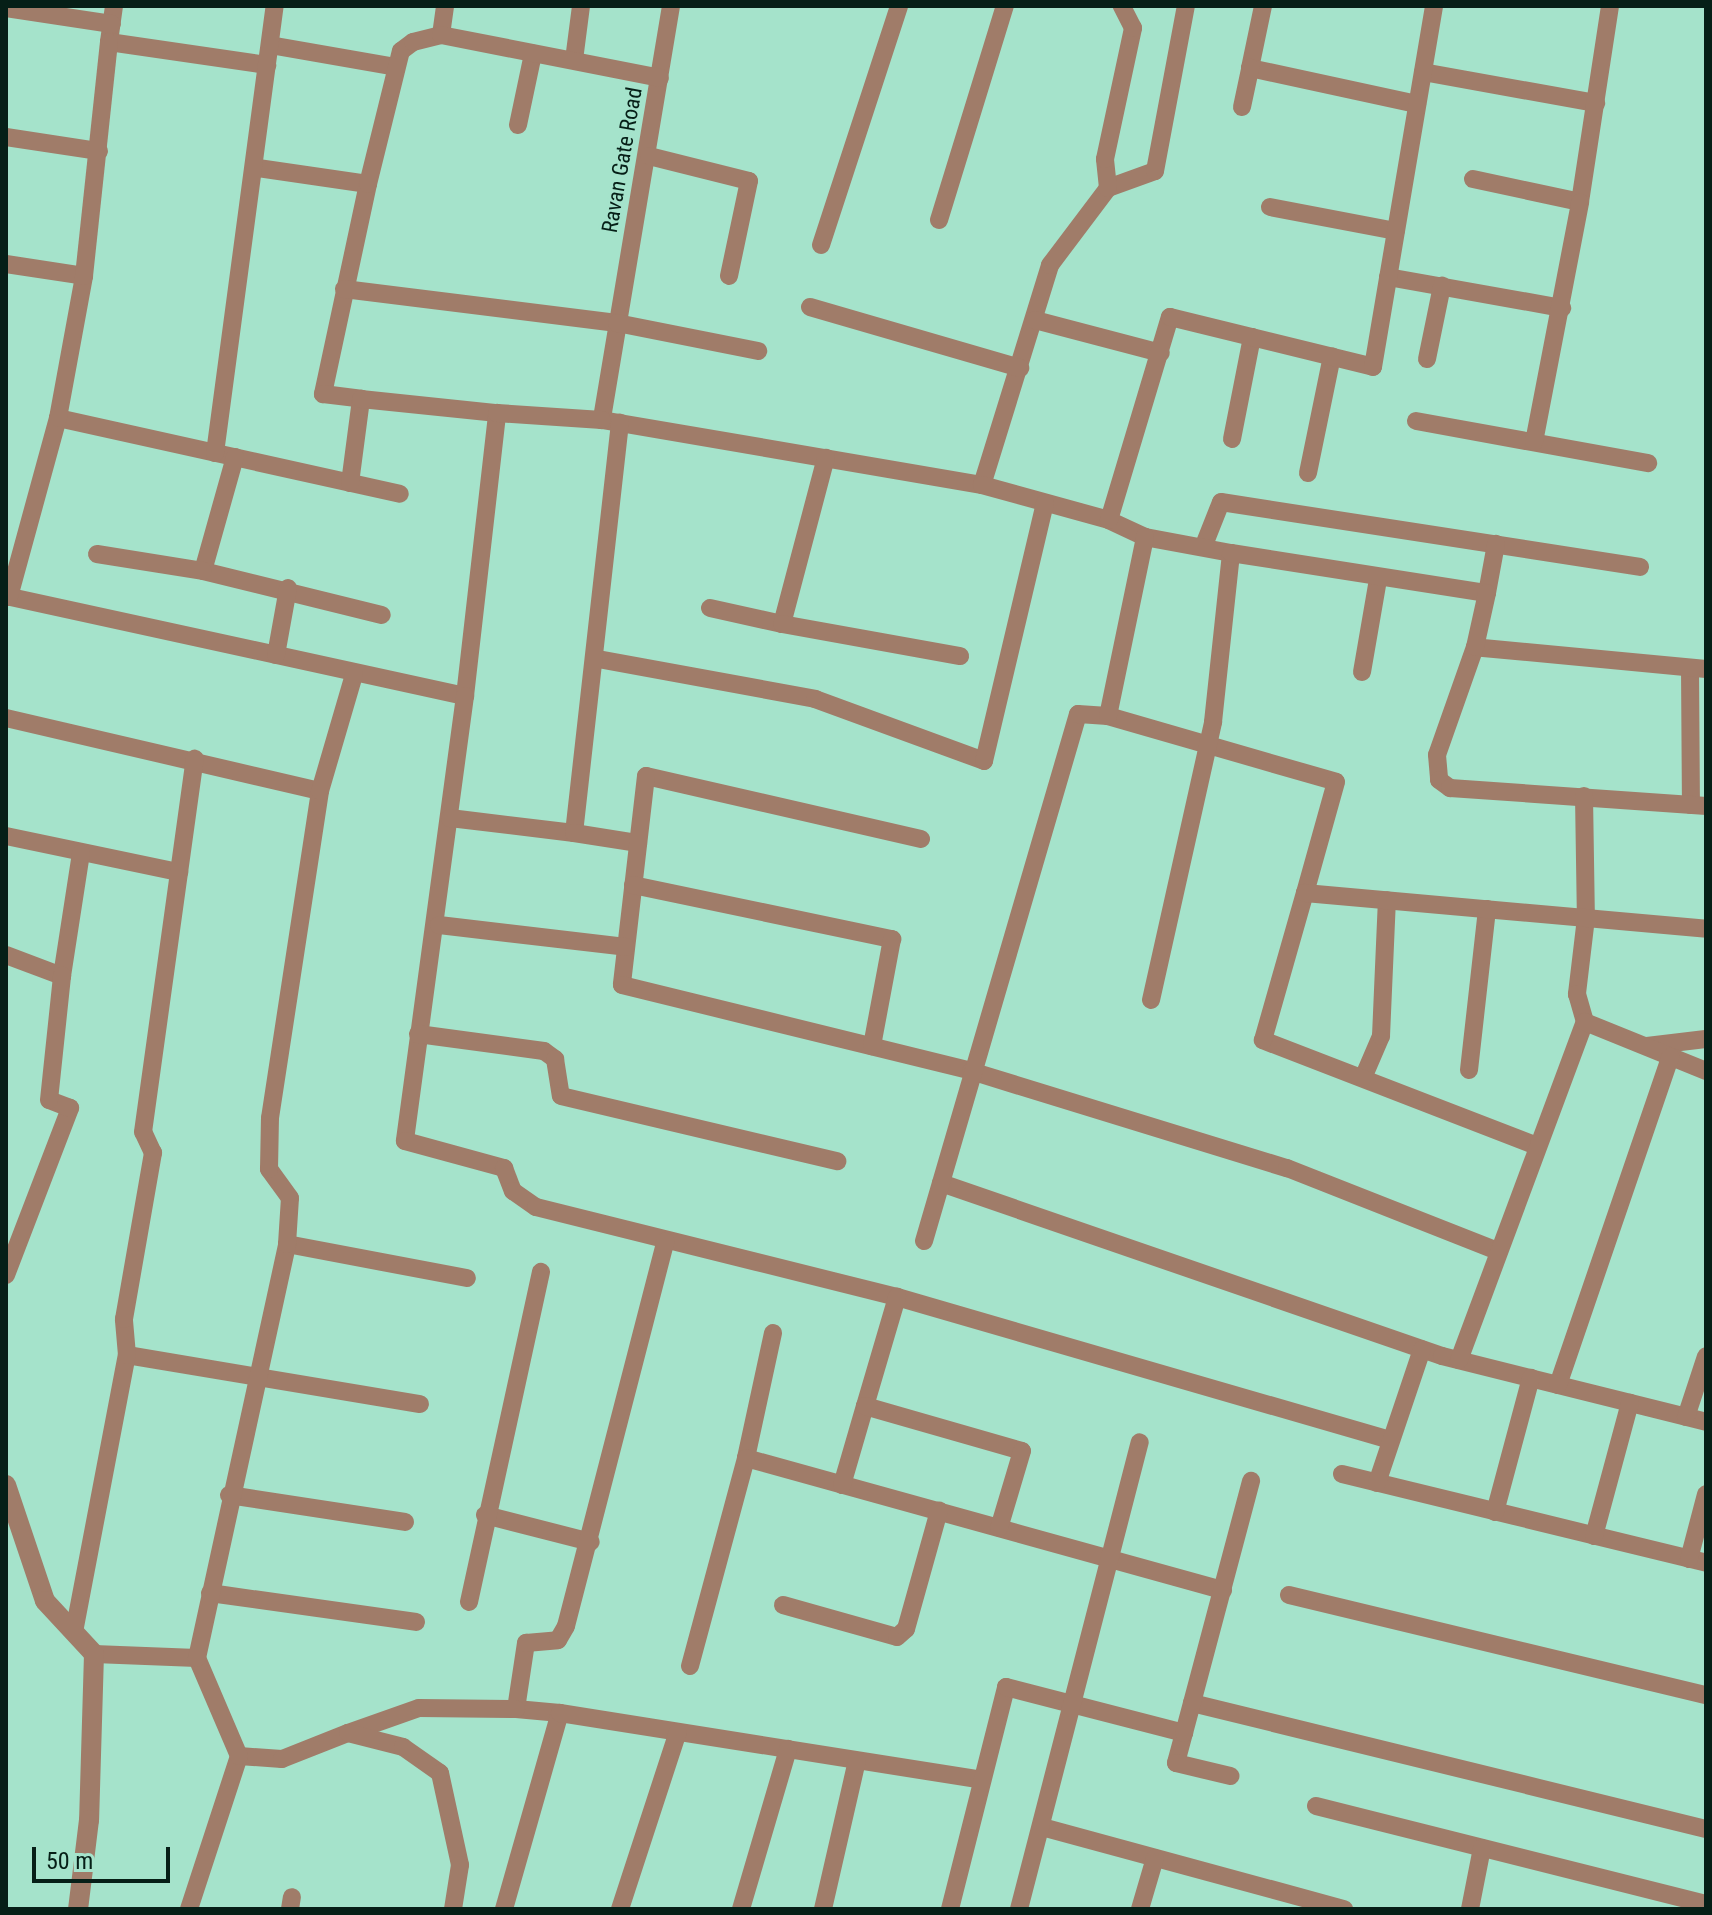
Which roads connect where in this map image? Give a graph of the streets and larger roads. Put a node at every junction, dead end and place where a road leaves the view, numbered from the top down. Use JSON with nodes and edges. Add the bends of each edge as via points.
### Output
{"nodes":[{"id":1,"x":275,"y":6,"type":"edge"},
{"id":2,"x":445,"y":6,"type":"edge"},
{"id":3,"x":581,"y":6,"type":"edge"},
{"id":4,"x":671,"y":6,"type":"edge"},
{"id":5,"x":899,"y":6,"type":"edge"},
{"id":6,"x":1005,"y":6,"type":"edge"},
{"id":7,"x":1122,"y":6,"type":"edge"},
{"id":8,"x":1186,"y":6,"type":"edge"},
{"id":9,"x":1263,"y":6,"type":"edge"},
{"id":10,"x":1434,"y":6,"type":"edge"},
{"id":11,"x":1610,"y":6,"type":"edge"},
{"id":12,"x":6,"y":8,"type":"edge"},
{"id":13,"x":112,"y":24,"type":"edge"},
{"id":14,"x":441,"y":35,"type":"junction"},
{"id":15,"x":270,"y":45,"type":"junction"},
{"id":16,"x":533,"y":54,"type":"junction"},
{"id":17,"x":574,"y":60,"type":"junction"},
{"id":18,"x":267,"y":65,"type":"junction"},
{"id":19,"x":396,"y":67,"type":"junction"},
{"id":20,"x":1250,"y":68,"type":"junction"},
{"id":21,"x":1423,"y":72,"type":"junction"},
{"id":22,"x":660,"y":78,"type":"junction"},
{"id":23,"x":1596,"y":103,"type":"junction"},
{"id":24,"x":1417,"y":104,"type":"junction"},
{"id":25,"x":1242,"y":107,"type":"dead end"},
{"id":26,"x":518,"y":125,"type":"dead end"},
{"id":27,"x":6,"y":137,"type":"edge"},
{"id":28,"x":99,"y":151,"type":"junction"},
{"id":29,"x":649,"y":156,"type":"junction"},
{"id":30,"x":258,"y":168,"type":"junction"},
{"id":31,"x":1473,"y":179,"type":"dead end"},
{"id":32,"x":368,"y":184,"type":"junction"},
{"id":33,"x":1108,"y":188,"type":"junction"},
{"id":34,"x":1580,"y":202,"type":"junction"},
{"id":35,"x":1270,"y":207,"type":"dead end"},
{"id":36,"x":939,"y":220,"type":"dead end"},
{"id":37,"x":1396,"y":231,"type":"junction"},
{"id":38,"x":821,"y":245,"type":"dead end"},
{"id":39,"x":6,"y":264,"type":"edge"},
{"id":40,"x":84,"y":276,"type":"junction"},
{"id":41,"x":729,"y":276,"type":"dead end"},
{"id":42,"x":1388,"y":277,"type":"junction"},
{"id":43,"x":1442,"y":286,"type":"junction"},
{"id":44,"x":344,"y":289,"type":"junction"},
{"id":45,"x":810,"y":307,"type":"dead end"},
{"id":46,"x":1562,"y":308,"type":"junction"},
{"id":47,"x":1035,"y":320,"type":"junction"},
{"id":48,"x":617,"y":323,"type":"junction"},
{"id":49,"x":1252,"y":337,"type":"junction"},
{"id":50,"x":758,"y":351,"type":"dead end"},
{"id":51,"x":1161,"y":353,"type":"junction"},
{"id":52,"x":1332,"y":356,"type":"junction"},
{"id":53,"x":1427,"y":359,"type":"dead end"},
{"id":54,"x":1020,"y":368,"type":"junction"},
{"id":55,"x":361,"y":399,"type":"junction"},
{"id":56,"x":497,"y":413,"type":"junction"},
{"id":57,"x":58,"y":418,"type":"junction"},
{"id":58,"x":611,"y":421,"type":"junction"},
{"id":59,"x":1416,"y":421,"type":"dead end"},
{"id":60,"x":1232,"y":439,"type":"dead end"},
{"id":61,"x":1534,"y":442,"type":"junction"},
{"id":62,"x":215,"y":453,"type":"junction"},
{"id":63,"x":235,"y":457,"type":"junction"},
{"id":64,"x":826,"y":458,"type":"junction"},
{"id":65,"x":1648,"y":463,"type":"dead end"},
{"id":66,"x":1308,"y":473,"type":"dead end"},
{"id":67,"x":350,"y":483,"type":"junction"},
{"id":68,"x":982,"y":485,"type":"junction"},
{"id":69,"x":400,"y":494,"type":"dead end"},
{"id":70,"x":1045,"y":503,"type":"junction"},
{"id":71,"x":1109,"y":520,"type":"junction"},
{"id":72,"x":1145,"y":537,"type":"junction"},
{"id":73,"x":1496,"y":544,"type":"junction"},
{"id":74,"x":1204,"y":545,"type":"junction"},
{"id":75,"x":1231,"y":553,"type":"junction"},
{"id":76,"x":97,"y":554,"type":"dead end"},
{"id":77,"x":1640,"y":567,"type":"dead end"},
{"id":78,"x":203,"y":571,"type":"junction"},
{"id":79,"x":1378,"y":579,"type":"junction"},
{"id":80,"x":288,"y":588,"type":"junction"},
{"id":81,"x":1487,"y":593,"type":"junction"},
{"id":82,"x":8,"y":596,"type":"edge"},
{"id":83,"x":710,"y":608,"type":"dead end"},
{"id":84,"x":382,"y":615,"type":"dead end"},
{"id":85,"x":782,"y":624,"type":"junction"},
{"id":86,"x":1475,"y":647,"type":"junction"},
{"id":87,"x":276,"y":655,"type":"junction"},
{"id":88,"x":960,"y":656,"type":"dead end"},
{"id":89,"x":598,"y":659,"type":"junction"},
{"id":90,"x":1698,"y":669,"type":"edge"},
{"id":91,"x":1362,"y":672,"type":"dead end"},
{"id":92,"x":354,"y":675,"type":"junction"},
{"id":93,"x":465,"y":696,"type":"junction"},
{"id":94,"x":1108,"y":716,"type":"junction"},
{"id":95,"x":6,"y":718,"type":"edge"},
{"id":96,"x":1208,"y":747,"type":"junction"},
{"id":97,"x":195,"y":759,"type":"junction"},
{"id":98,"x":320,"y":791,"type":"junction"},
{"id":99,"x":1584,"y":796,"type":"junction"},
{"id":100,"x":1698,"y":805,"type":"edge"},
{"id":101,"x":450,"y":818,"type":"junction"},
{"id":102,"x":574,"y":833,"type":"junction"},
{"id":103,"x":6,"y":836,"type":"edge"},
{"id":104,"x":921,"y":839,"type":"dead end"},
{"id":105,"x":638,"y":843,"type":"junction"},
{"id":106,"x":81,"y":853,"type":"junction"},
{"id":107,"x":179,"y":872,"type":"junction"},
{"id":108,"x":633,"y":885,"type":"junction"},
{"id":109,"x":1305,"y":893,"type":"junction"},
{"id":110,"x":1387,"y":900,"type":"junction"},
{"id":111,"x":1487,"y":909,"type":"junction"},
{"id":112,"x":1586,"y":918,"type":"junction"},
{"id":113,"x":439,"y":925,"type":"junction"},
{"id":114,"x":1706,"y":929,"type":"edge"},
{"id":115,"x":626,"y":947,"type":"junction"},
{"id":116,"x":6,"y":955,"type":"edge"},
{"id":117,"x":62,"y":976,"type":"junction"},
{"id":118,"x":1151,"y":1000,"type":"dead end"},
{"id":119,"x":1585,"y":1022,"type":"junction"},
{"id":120,"x":418,"y":1034,"type":"junction"},
{"id":121,"x":1706,"y":1039,"type":"edge"},
{"id":122,"x":872,"y":1046,"type":"junction"},
{"id":123,"x":1644,"y":1046,"type":"junction"},
{"id":124,"x":1670,"y":1057,"type":"junction"},
{"id":125,"x":1469,"y":1070,"type":"dead end"},
{"id":126,"x":971,"y":1071,"type":"junction"},
{"id":127,"x":1706,"y":1071,"type":"edge"},
{"id":128,"x":1363,"y":1078,"type":"junction"},
{"id":129,"x":1537,"y":1146,"type":"junction"},
{"id":130,"x":837,"y":1161,"type":"dead end"},
{"id":131,"x":941,"y":1183,"type":"junction"},
{"id":132,"x":924,"y":1241,"type":"dead end"},
{"id":133,"x":665,"y":1242,"type":"junction"},
{"id":134,"x":287,"y":1244,"type":"junction"},
{"id":135,"x":1495,"y":1250,"type":"junction"},
{"id":136,"x":541,"y":1272,"type":"dead end"},
{"id":137,"x":6,"y":1275,"type":"edge"},
{"id":138,"x":467,"y":1278,"type":"dead end"},
{"id":139,"x":897,"y":1297,"type":"junction"},
{"id":140,"x":773,"y":1333,"type":"dead end"},
{"id":141,"x":1422,"y":1349,"type":"junction"},
{"id":142,"x":127,"y":1355,"type":"junction"},
{"id":143,"x":1706,"y":1356,"type":"edge"},
{"id":144,"x":1459,"y":1360,"type":"junction"},
{"id":145,"x":256,"y":1374,"type":"junction"},
{"id":146,"x":1531,"y":1378,"type":"junction"},
{"id":147,"x":1558,"y":1385,"type":"junction"},
{"id":148,"x":1630,"y":1403,"type":"junction"},
{"id":149,"x":420,"y":1404,"type":"dead end"},
{"id":150,"x":865,"y":1406,"type":"junction"},
{"id":151,"x":1686,"y":1417,"type":"junction"},
{"id":152,"x":1706,"y":1422,"type":"edge"},
{"id":153,"x":1390,"y":1440,"type":"junction"},
{"id":154,"x":1140,"y":1442,"type":"dead end"},
{"id":155,"x":746,"y":1458,"type":"junction"},
{"id":156,"x":1342,"y":1474,"type":"dead end"},
{"id":157,"x":1251,"y":1481,"type":"dead end"},
{"id":158,"x":1377,"y":1483,"type":"junction"},
{"id":159,"x":6,"y":1485,"type":"edge"},
{"id":160,"x":842,"y":1485,"type":"junction"},
{"id":161,"x":1706,"y":1494,"type":"edge"},
{"id":162,"x":229,"y":1495,"type":"junction"},
{"id":163,"x":939,"y":1511,"type":"junction"},
{"id":164,"x":1495,"y":1512,"type":"junction"},
{"id":165,"x":485,"y":1515,"type":"junction"},
{"id":166,"x":14,"y":1521,"type":"edge"},
{"id":167,"x":405,"y":1522,"type":"dead end"},
{"id":168,"x":999,"y":1528,"type":"junction"},
{"id":169,"x":1594,"y":1536,"type":"junction"},
{"id":170,"x":591,"y":1542,"type":"junction"},
{"id":171,"x":1109,"y":1558,"type":"junction"},
{"id":172,"x":1697,"y":1561,"type":"edge"},
{"id":173,"x":1223,"y":1590,"type":"junction"},
{"id":174,"x":210,"y":1593,"type":"junction"},
{"id":175,"x":1289,"y":1595,"type":"dead end"},
{"id":176,"x":469,"y":1602,"type":"dead end"},
{"id":177,"x":783,"y":1605,"type":"dead end"},
{"id":178,"x":416,"y":1622,"type":"dead end"},
{"id":179,"x":74,"y":1632,"type":"junction"},
{"id":180,"x":94,"y":1654,"type":"junction"},
{"id":181,"x":197,"y":1658,"type":"junction"},
{"id":182,"x":690,"y":1666,"type":"dead end"},
{"id":183,"x":1706,"y":1695,"type":"edge"},
{"id":184,"x":1192,"y":1703,"type":"junction"},
{"id":185,"x":1073,"y":1704,"type":"junction"},
{"id":186,"x":516,"y":1709,"type":"junction"},
{"id":187,"x":560,"y":1713,"type":"junction"},
{"id":188,"x":678,"y":1732,"type":"junction"},
{"id":189,"x":348,"y":1733,"type":"junction"},
{"id":190,"x":1184,"y":1733,"type":"junction"},
{"id":191,"x":788,"y":1749,"type":"junction"},
{"id":192,"x":239,"y":1756,"type":"junction"},
{"id":193,"x":857,"y":1761,"type":"junction"},
{"id":194,"x":1230,"y":1776,"type":"dead end"},
{"id":195,"x":978,"y":1779,"type":"junction"},
{"id":196,"x":1316,"y":1806,"type":"dead end"},
{"id":197,"x":1042,"y":1827,"type":"junction"},
{"id":198,"x":1706,"y":1829,"type":"edge"},
{"id":199,"x":1482,"y":1848,"type":"junction"},
{"id":200,"x":1155,"y":1858,"type":"junction"},
{"id":201,"x":1706,"y":1904,"type":"edge"},
{"id":202,"x":748,"y":1907,"type":"edge"},
{"id":203,"x":78,"y":1909,"type":"edge"},
{"id":204,"x":189,"y":1909,"type":"edge"},
{"id":205,"x":453,"y":1909,"type":"edge"},
{"id":206,"x":504,"y":1909,"type":"edge"},
{"id":207,"x":620,"y":1909,"type":"edge"},
{"id":208,"x":823,"y":1909,"type":"edge"},
{"id":209,"x":950,"y":1909,"type":"edge"},
{"id":210,"x":1019,"y":1909,"type":"edge"},
{"id":211,"x":1140,"y":1909,"type":"edge"},
{"id":212,"x":1344,"y":1909,"type":"edge"},
{"id":213,"x":1470,"y":1909,"type":"edge"}],
"edges":[{"from":1,"to":15,"type":"street"},
{"from":2,"to":14,"type":"street"},
{"from":3,"to":17,"type":"street"},
{"from":4,"to":22,"type":"street","name":"Ravan Gate Road"},
{"from":5,"to":38,"type":"street"},
{"from":6,"to":36,"type":"street"},
{"from":7,"to":33,"type":"street","via":[[1133,28],[1105,159]]},
{"from":8,"to":33,"type":"street","via":[[1155,171]]},
{"from":9,"to":20,"type":"street"},
{"from":10,"to":21,"type":"street"},
{"from":11,"to":23,"type":"street"},
{"from":12,"to":13,"type":"street"},
{"from":13,"to":18,"type":"street"},
{"from":13,"to":28,"type":"street"},
{"from":14,"to":16,"type":"street"},
{"from":14,"to":19,"type":"street","via":[[404,45]]},
{"from":15,"to":18,"type":"street"},
{"from":15,"to":19,"type":"street"},
{"from":16,"to":17,"type":"street"},
{"from":16,"to":26,"type":"street"},
{"from":17,"to":22,"type":"street"},
{"from":18,"to":30,"type":"street"},
{"from":19,"to":32,"type":"street"},
{"from":20,"to":24,"type":"street"},
{"from":20,"to":25,"type":"street"},
{"from":21,"to":23,"type":"street"},
{"from":21,"to":24,"type":"street"},
{"from":22,"to":29,"type":"street","name":"Ravan Gate Road"},
{"from":23,"to":34,"type":"street"},
{"from":24,"to":37,"type":"street"},
{"from":27,"to":28,"type":"street"},
{"from":28,"to":40,"type":"street"},
{"from":29,"to":41,"type":"street","via":[[746,176]]},
{"from":29,"to":48,"type":"street","name":"Ravan Gate Road"},
{"from":30,"to":32,"type":"street"},
{"from":30,"to":62,"type":"street"},
{"from":31,"to":34,"type":"street"},
{"from":32,"to":44,"type":"street"},
{"from":33,"to":47,"type":"street","via":[[1050,265]]},
{"from":34,"to":46,"type":"street"},
{"from":35,"to":37,"type":"street"},
{"from":37,"to":42,"type":"street"},
{"from":39,"to":40,"type":"street"},
{"from":40,"to":57,"type":"street"},
{"from":42,"to":43,"type":"street"},
{"from":42,"to":52,"type":"street","via":[[1373,367]]},
{"from":43,"to":46,"type":"street"},
{"from":43,"to":53,"type":"street"},
{"from":44,"to":48,"type":"street"},
{"from":44,"to":55,"type":"street","via":[[323,394]]},
{"from":45,"to":54,"type":"street"},
{"from":46,"to":61,"type":"street"},
{"from":47,"to":51,"type":"street"},
{"from":47,"to":54,"type":"street"},
{"from":48,"to":50,"type":"street"},
{"from":48,"to":58,"type":"street","name":"Ravan Gate Road"},
{"from":49,"to":51,"type":"street","via":[[1170,317]]},
{"from":49,"to":52,"type":"street"},
{"from":49,"to":60,"type":"street"},
{"from":51,"to":71,"type":"street"},
{"from":52,"to":66,"type":"street"},
{"from":54,"to":68,"type":"street"},
{"from":55,"to":56,"type":"street"},
{"from":55,"to":67,"type":"street"},
{"from":56,"to":58,"type":"street"},
{"from":56,"to":93,"type":"street"},
{"from":57,"to":62,"type":"street"},
{"from":57,"to":82,"type":"street"},
{"from":58,"to":64,"type":"street"},
{"from":58,"to":89,"type":"street","name":"Ravan Gate Road"},
{"from":59,"to":61,"type":"street"},
{"from":61,"to":65,"type":"street"},
{"from":62,"to":63,"type":"street"},
{"from":63,"to":67,"type":"street"},
{"from":63,"to":78,"type":"street"},
{"from":64,"to":68,"type":"street"},
{"from":64,"to":85,"type":"street"},
{"from":67,"to":69,"type":"street"},
{"from":68,"to":70,"type":"street"},
{"from":70,"to":71,"type":"street"},
{"from":70,"to":89,"type":"street","via":[[984,761],[815,699]]},
{"from":71,"to":72,"type":"street"},
{"from":72,"to":74,"type":"street"},
{"from":72,"to":94,"type":"street"},
{"from":73,"to":74,"type":"street","via":[[1221,502]]},
{"from":73,"to":77,"type":"street"},
{"from":73,"to":81,"type":"street"},
{"from":74,"to":75,"type":"street"},
{"from":75,"to":79,"type":"street"},
{"from":75,"to":96,"type":"street"},
{"from":76,"to":78,"type":"street"},
{"from":78,"to":80,"type":"street"},
{"from":79,"to":81,"type":"street"},
{"from":79,"to":91,"type":"street"},
{"from":80,"to":84,"type":"street"},
{"from":80,"to":87,"type":"street"},
{"from":81,"to":86,"type":"street"},
{"from":82,"to":87,"type":"street"},
{"from":83,"to":85,"type":"street"},
{"from":85,"to":88,"type":"street"},
{"from":86,"to":90,"type":"street"},
{"from":86,"to":99,"type":"street","via":[[1437,755],[1439,780],[1470,791]]},
{"from":87,"to":92,"type":"street"},
{"from":89,"to":102,"type":"street","name":"Ravan Gate Road"},
{"from":90,"to":100,"type":"street"},
{"from":92,"to":93,"type":"street"},
{"from":92,"to":98,"type":"street"},
{"from":93,"to":101,"type":"street"},
{"from":94,"to":96,"type":"street"},
{"from":94,"to":126,"type":"street","via":[[1078,714]]},
{"from":95,"to":97,"type":"street"},
{"from":96,"to":109,"type":"street","via":[[1336,782]]},
{"from":96,"to":118,"type":"street"},
{"from":97,"to":98,"type":"street"},
{"from":97,"to":107,"type":"street"},
{"from":98,"to":134,"type":"street","via":[[267,1145],[269,1169],[290,1198]]},
{"from":99,"to":100,"type":"street"},
{"from":99,"to":112,"type":"street"},
{"from":101,"to":102,"type":"street"},
{"from":101,"to":113,"type":"street"},
{"from":102,"to":105,"type":"street"},
{"from":103,"to":106,"type":"street"},
{"from":104,"to":105,"type":"street","via":[[646,776]]},
{"from":105,"to":108,"type":"street"},
{"from":106,"to":107,"type":"street"},
{"from":106,"to":117,"type":"street"},
{"from":107,"to":142,"type":"street","via":[[143,1132],[153,1153],[124,1319]]},
{"from":108,"to":115,"type":"street"},
{"from":108,"to":122,"type":"street","via":[[892,939]]},
{"from":109,"to":110,"type":"street"},
{"from":109,"to":128,"type":"street","via":[[1263,1040]]},
{"from":110,"to":111,"type":"street"},
{"from":110,"to":128,"type":"street","via":[[1381,1036]]},
{"from":111,"to":112,"type":"street"},
{"from":111,"to":125,"type":"street"},
{"from":112,"to":114,"type":"street"},
{"from":112,"to":119,"type":"street","via":[[1577,994]]},
{"from":113,"to":115,"type":"street"},
{"from":113,"to":120,"type":"street"},
{"from":115,"to":122,"type":"street","via":[[622,985]]},
{"from":116,"to":117,"type":"street"},
{"from":117,"to":137,"type":"street","via":[[49,1100],[70,1108]]},
{"from":119,"to":123,"type":"street"},
{"from":119,"to":129,"type":"street"},
{"from":120,"to":130,"type":"street","via":[[544,1051],[555,1059],[561,1096]]},
{"from":120,"to":133,"type":"street","via":[[405,1141],[504,1168],[523,1203]]},
{"from":121,"to":123,"type":"street"},
{"from":122,"to":126,"type":"street"},
{"from":123,"to":124,"type":"street"},
{"from":124,"to":127,"type":"street"},
{"from":124,"to":147,"type":"street"},
{"from":126,"to":131,"type":"street"},
{"from":126,"to":135,"type":"street","via":[[1287,1168]]},
{"from":128,"to":129,"type":"street"},
{"from":129,"to":135,"type":"street"},
{"from":131,"to":132,"type":"street"},
{"from":131,"to":141,"type":"street"},
{"from":133,"to":139,"type":"street"},
{"from":133,"to":170,"type":"street"},
{"from":134,"to":138,"type":"street"},
{"from":134,"to":145,"type":"street"},
{"from":135,"to":144,"type":"street"},
{"from":136,"to":165,"type":"street"},
{"from":139,"to":150,"type":"street"},
{"from":139,"to":153,"type":"street"},
{"from":140,"to":155,"type":"street"},
{"from":141,"to":144,"type":"street"},
{"from":141,"to":153,"type":"street"},
{"from":142,"to":145,"type":"street"},
{"from":142,"to":179,"type":"street"},
{"from":143,"to":151,"type":"street"},
{"from":144,"to":146,"type":"street"},
{"from":145,"to":149,"type":"street"},
{"from":145,"to":162,"type":"street"},
{"from":146,"to":147,"type":"street"},
{"from":146,"to":164,"type":"street"},
{"from":147,"to":148,"type":"street"},
{"from":148,"to":151,"type":"street"},
{"from":148,"to":169,"type":"street"},
{"from":150,"to":160,"type":"street"},
{"from":150,"to":168,"type":"street","via":[[1022,1451]]},
{"from":151,"to":152,"type":"street"},
{"from":153,"to":158,"type":"street"},
{"from":154,"to":171,"type":"street"},
{"from":155,"to":160,"type":"street"},
{"from":155,"to":182,"type":"street"},
{"from":156,"to":158,"type":"street"},
{"from":157,"to":173,"type":"street"},
{"from":158,"to":164,"type":"street"},
{"from":159,"to":166,"type":"street"},
{"from":160,"to":163,"type":"street"},
{"from":161,"to":172,"type":"street"},
{"from":162,"to":167,"type":"street"},
{"from":162,"to":174,"type":"street"},
{"from":163,"to":168,"type":"street"},
{"from":163,"to":177,"type":"street","via":[[906,1629],[897,1637]]},
{"from":164,"to":169,"type":"street"},
{"from":165,"to":170,"type":"street"},
{"from":165,"to":176,"type":"street"},
{"from":166,"to":179,"type":"street","via":[[45,1601]]},
{"from":168,"to":171,"type":"street"},
{"from":169,"to":172,"type":"street"},
{"from":170,"to":186,"type":"street","via":[[558,1640],[526,1643]]},
{"from":171,"to":173,"type":"street"},
{"from":171,"to":185,"type":"street"},
{"from":173,"to":184,"type":"street"},
{"from":174,"to":178,"type":"street"},
{"from":174,"to":181,"type":"street"},
{"from":175,"to":183,"type":"street"},
{"from":179,"to":180,"type":"street"},
{"from":180,"to":181,"type":"street"},
{"from":180,"to":203,"type":"street","via":[[89,1820]]},
{"from":181,"to":192,"type":"street"},
{"from":184,"to":190,"type":"street"},
{"from":184,"to":198,"type":"street"},
{"from":185,"to":190,"type":"street"},
{"from":185,"to":195,"type":"street","via":[[1006,1687]]},
{"from":185,"to":197,"type":"street"},
{"from":186,"to":187,"type":"street"},
{"from":186,"to":189,"type":"street","via":[[419,1708]]},
{"from":187,"to":188,"type":"street"},
{"from":187,"to":206,"type":"street"},
{"from":188,"to":191,"type":"street"},
{"from":188,"to":207,"type":"street"},
{"from":189,"to":192,"type":"street","via":[[282,1759]]},
{"from":189,"to":205,"type":"street","via":[[403,1747],[440,1773],[460,1865]]},
{"from":190,"to":194,"type":"street","via":[[1176,1763]]},
{"from":191,"to":193,"type":"street"},
{"from":191,"to":202,"type":"street"},
{"from":192,"to":204,"type":"street"},
{"from":193,"to":195,"type":"street"},
{"from":193,"to":208,"type":"street"},
{"from":195,"to":209,"type":"street"},
{"from":196,"to":199,"type":"street"},
{"from":197,"to":200,"type":"street"},
{"from":197,"to":210,"type":"street"},
{"from":199,"to":201,"type":"street"},
{"from":199,"to":213,"type":"street"},
{"from":200,"to":211,"type":"street"},
{"from":200,"to":212,"type":"street"}]}
